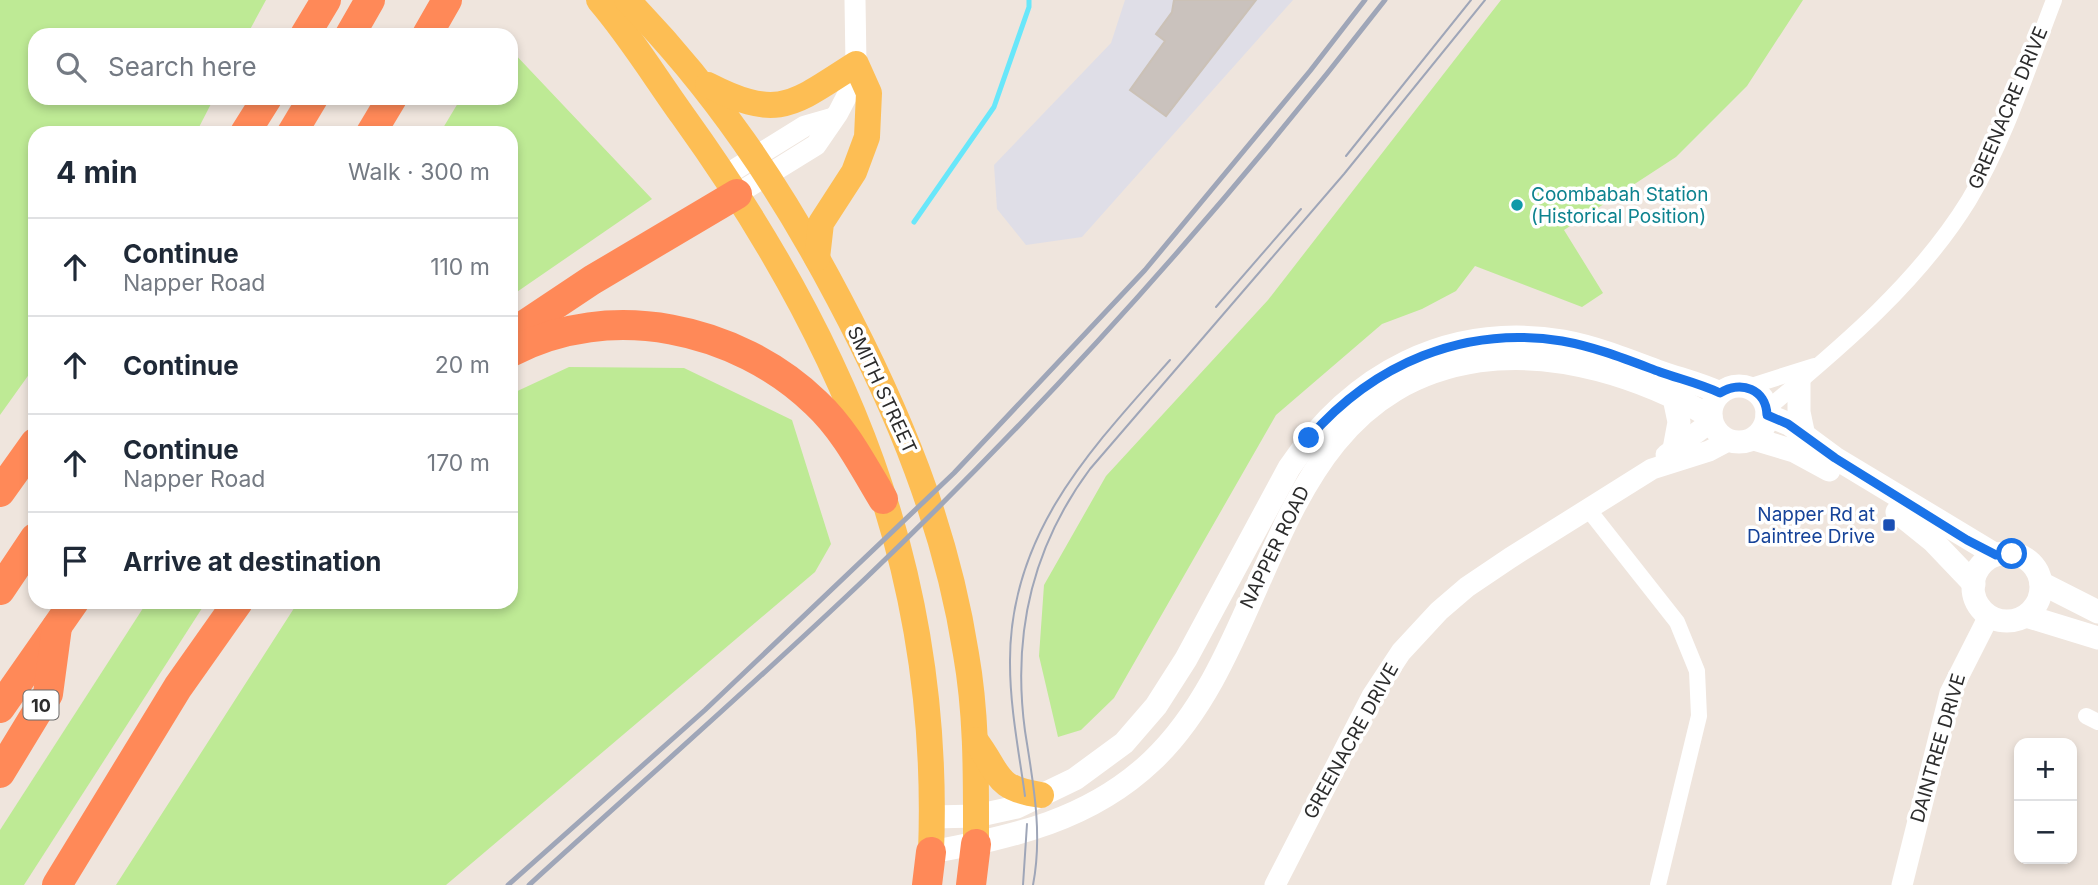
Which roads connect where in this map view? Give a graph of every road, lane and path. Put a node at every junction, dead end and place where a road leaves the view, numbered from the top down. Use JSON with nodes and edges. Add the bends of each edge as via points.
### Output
{"nodes":[{"id":1,"x":326,"y":0,"type":"edge"},
{"id":2,"x":370,"y":0,"type":"edge"},
{"id":3,"x":447,"y":0,"type":"edge"},
{"id":4,"x":599,"y":0,"type":"edge"},
{"id":5,"x":627,"y":0,"type":"edge"},
{"id":6,"x":855,"y":0,"type":"edge"},
{"id":7,"x":2054,"y":0,"type":"edge"},
{"id":8,"x":309,"y":28,"type":"edge"},
{"id":9,"x":353,"y":28,"type":"edge"},
{"id":10,"x":432,"y":28,"type":"edge"},
{"id":11,"x":856,"y":64,"type":"junction"},
{"id":12,"x":700,"y":80,"type":"junction"},
{"id":13,"x":263,"y":105,"type":"edge"},
{"id":14,"x":309,"y":105,"type":"edge"},
{"id":15,"x":388,"y":105,"type":"edge"},
{"id":16,"x":249,"y":126,"type":"edge"},
{"id":17,"x":296,"y":126,"type":"edge"},
{"id":18,"x":375,"y":126,"type":"edge"},
{"id":19,"x":762,"y":165,"type":"junction"},
{"id":20,"x":731,"y":185,"type":"junction"},
{"id":21,"x":817,"y":258,"type":"junction"},
{"id":22,"x":518,"y":329,"type":"edge"},
{"id":23,"x":518,"y":349,"type":"edge"},
{"id":24,"x":1807,"y":373,"type":"junction"},
{"id":25,"x":1748,"y":387,"type":"junction"},
{"id":26,"x":1720,"y":393,"type":"junction"},
{"id":27,"x":1674,"y":398,"type":"junction"},
{"id":28,"x":1767,"y":412,"type":"junction"},
{"id":29,"x":1711,"y":419,"type":"junction"},
{"id":30,"x":1804,"y":436,"type":"junction"},
{"id":31,"x":1754,"y":439,"type":"junction"},
{"id":32,"x":1728,"y":441,"type":"junction"},
{"id":33,"x":1674,"y":449,"type":"junction"},
{"id":34,"x":28,"y":453,"type":"edge"},
{"id":35,"x":1652,"y":469,"type":"junction"},
{"id":36,"x":0,"y":492,"type":"edge"},
{"id":37,"x":883,"y":499,"type":"junction"},
{"id":38,"x":1588,"y":509,"type":"junction"},
{"id":39,"x":28,"y":548,"type":"edge"},
{"id":40,"x":1996,"y":555,"type":"junction"},
{"id":41,"x":2041,"y":583,"type":"junction"},
{"id":42,"x":1974,"y":584,"type":"junction"},
{"id":43,"x":0,"y":590,"type":"edge"},
{"id":44,"x":69,"y":609,"type":"edge"},
{"id":45,"x":233,"y":609,"type":"edge"},
{"id":46,"x":2098,"y":612,"type":"edge"},
{"id":47,"x":1989,"y":616,"type":"junction"},
{"id":48,"x":2026,"y":616,"type":"junction"},
{"id":49,"x":57,"y":627,"type":"junction"},
{"id":50,"x":2098,"y":638,"type":"edge"},
{"id":51,"x":0,"y":708,"type":"edge"},
{"id":52,"x":975,"y":740,"type":"junction"},
{"id":53,"x":0,"y":773,"type":"edge"},
{"id":54,"x":1041,"y":795,"type":"junction"},
{"id":55,"x":933,"y":817,"type":"junction"},
{"id":56,"x":976,"y":830,"type":"junction"},
{"id":57,"x":931,"y":852,"type":"junction"},
{"id":58,"x":57,"y":885,"type":"edge"},
{"id":59,"x":927,"y":885,"type":"edge"},
{"id":60,"x":971,"y":885,"type":"edge"},
{"id":61,"x":1275,"y":885,"type":"edge"},
{"id":62,"x":1658,"y":885,"type":"edge"},
{"id":63,"x":1902,"y":885,"type":"edge"}],
"edges":[{"from":1,"to":8,"type":"highway"},
{"from":2,"to":9,"type":"highway"},
{"from":3,"to":10,"type":"highway"},
{"from":4,"to":20,"type":"main road","name":"SMITH STREET"},
{"from":5,"to":12,"type":"main road","name":"SMITH STREET"},
{"from":6,"to":11,"type":"street"},
{"from":7,"to":24,"type":"street","name":"GREENACRE DRIVE","via":[[1992,156],[1969,199],[1896,293]]},
{"from":11,"to":12,"type":"main road","via":[[807,96],[784,104],[740,101]]},
{"from":11,"to":19,"type":"street","via":[[846,99],[816,145]]},
{"from":11,"to":21,"type":"main road","via":[[869,93],[867,137],[854,172],[821,223]]},
{"from":12,"to":19,"type":"main road","name":"SMITH STREET"},
{"from":13,"to":16,"type":"highway"},
{"from":14,"to":17,"type":"highway"},
{"from":15,"to":18,"type":"highway"},
{"from":19,"to":20,"type":"street"},
{"from":19,"to":21,"type":"main road","name":"SMITH STREET"},
{"from":20,"to":22,"type":"highway"},
{"from":20,"to":37,"type":"main road","name":"SMITH STREET","via":[[827,351],[865,441]]},
{"from":21,"to":52,"type":"main road","name":"SMITH STREET","via":[[885,390],[934,516],[967,654]]},
{"from":23,"to":37,"type":"highway","via":[[552,335],[603,326],[660,327],[713,339],[765,365],[818,405],[849,443]]},
{"from":24,"to":25,"type":"street"},
{"from":24,"to":28,"type":"street","name":"GREENACRE DRIVE"},
{"from":24,"to":30,"type":"main road","via":[[1798,412]]},
{"from":25,"to":26,"type":"main road"},
{"from":25,"to":28,"type":"main road","via":[[1760,396]]},
{"from":26,"to":29,"type":"main road","via":[[1711,408]]},
{"from":26,"to":54,"type":"main road","name":"NAPPER ROAD","via":[[1599,350],[1538,338],[1450,346],[1423,354],[1372,381],[1326,418],[1289,468],[1186,659],[1138,729],[1093,767]]},
{"from":27,"to":29,"type":"main road","name":"NAPPER ROAD"},
{"from":27,"to":33,"type":"main road","via":[[1679,422]]},
{"from":27,"to":56,"type":"main road","name":"NAPPER ROAD","via":[[1565,361],[1502,358],[1421,377],[1376,404],[1337,438],[1306,482],[1209,685],[1168,745],[1119,788],[1077,813],[1038,829]]},
{"from":28,"to":30,"type":"main road"},
{"from":28,"to":31,"type":"main road","via":[[1766,424]]},
{"from":29,"to":32,"type":"main road"},
{"from":29,"to":33,"type":"street","name":"GREENACRE DRIVE"},
{"from":30,"to":40,"type":"main road"},
{"from":31,"to":32,"type":"main road"},
{"from":31,"to":42,"type":"main road","via":[[1810,458],[1900,514]]},
{"from":32,"to":35,"type":"street","name":"GREENACRE DRIVE"},
{"from":33,"to":35,"type":"street","name":"GREENACRE DRIVE"},
{"from":34,"to":36,"type":"highway"},
{"from":35,"to":38,"type":"street","name":"GREENACRE DRIVE"},
{"from":37,"to":55,"type":"main road","name":"SMITH STREET","via":[[920,646]]},
{"from":38,"to":61,"type":"street","name":"GREENACRE DRIVE","via":[[1467,587],[1401,653],[1372,696]]},
{"from":38,"to":62,"type":"street","via":[[1677,622],[1697,671],[1699,716]]},
{"from":39,"to":43,"type":"highway"},
{"from":40,"to":41,"type":"main road","via":[[2021,556],[2035,568]]},
{"from":40,"to":42,"type":"main road","via":[[1981,566]]},
{"from":41,"to":46,"type":"main road"},
{"from":41,"to":48,"type":"main road","via":[[2038,602]]},
{"from":42,"to":47,"type":"main road","via":[[1977,602]]},
{"from":44,"to":49,"type":"highway"},
{"from":45,"to":58,"type":"highway","via":[[178,688]]},
{"from":47,"to":48,"type":"main road","via":[[2007,621]]},
{"from":47,"to":63,"type":"street","name":"DAINTREE DRIVE","via":[[1950,693]]},
{"from":48,"to":50,"type":"main road"},
{"from":49,"to":51,"type":"highway"},
{"from":49,"to":53,"type":"highway","number":"10","via":[[48,694]]},
{"from":52,"to":54,"type":"main road","via":[[1004,784]]},
{"from":52,"to":56,"type":"main road","name":"SMITH STREET"},
{"from":54,"to":56,"type":"main road","name":"NAPPER ROAD"},
{"from":55,"to":56,"type":"main road","name":"NAPPER ROAD"},
{"from":55,"to":57,"type":"main road","name":"SMITH STREET"},
{"from":56,"to":57,"type":"main road","name":"NAPPER ROAD"},
{"from":56,"to":60,"type":"highway"},
{"from":57,"to":59,"type":"highway"}]}
